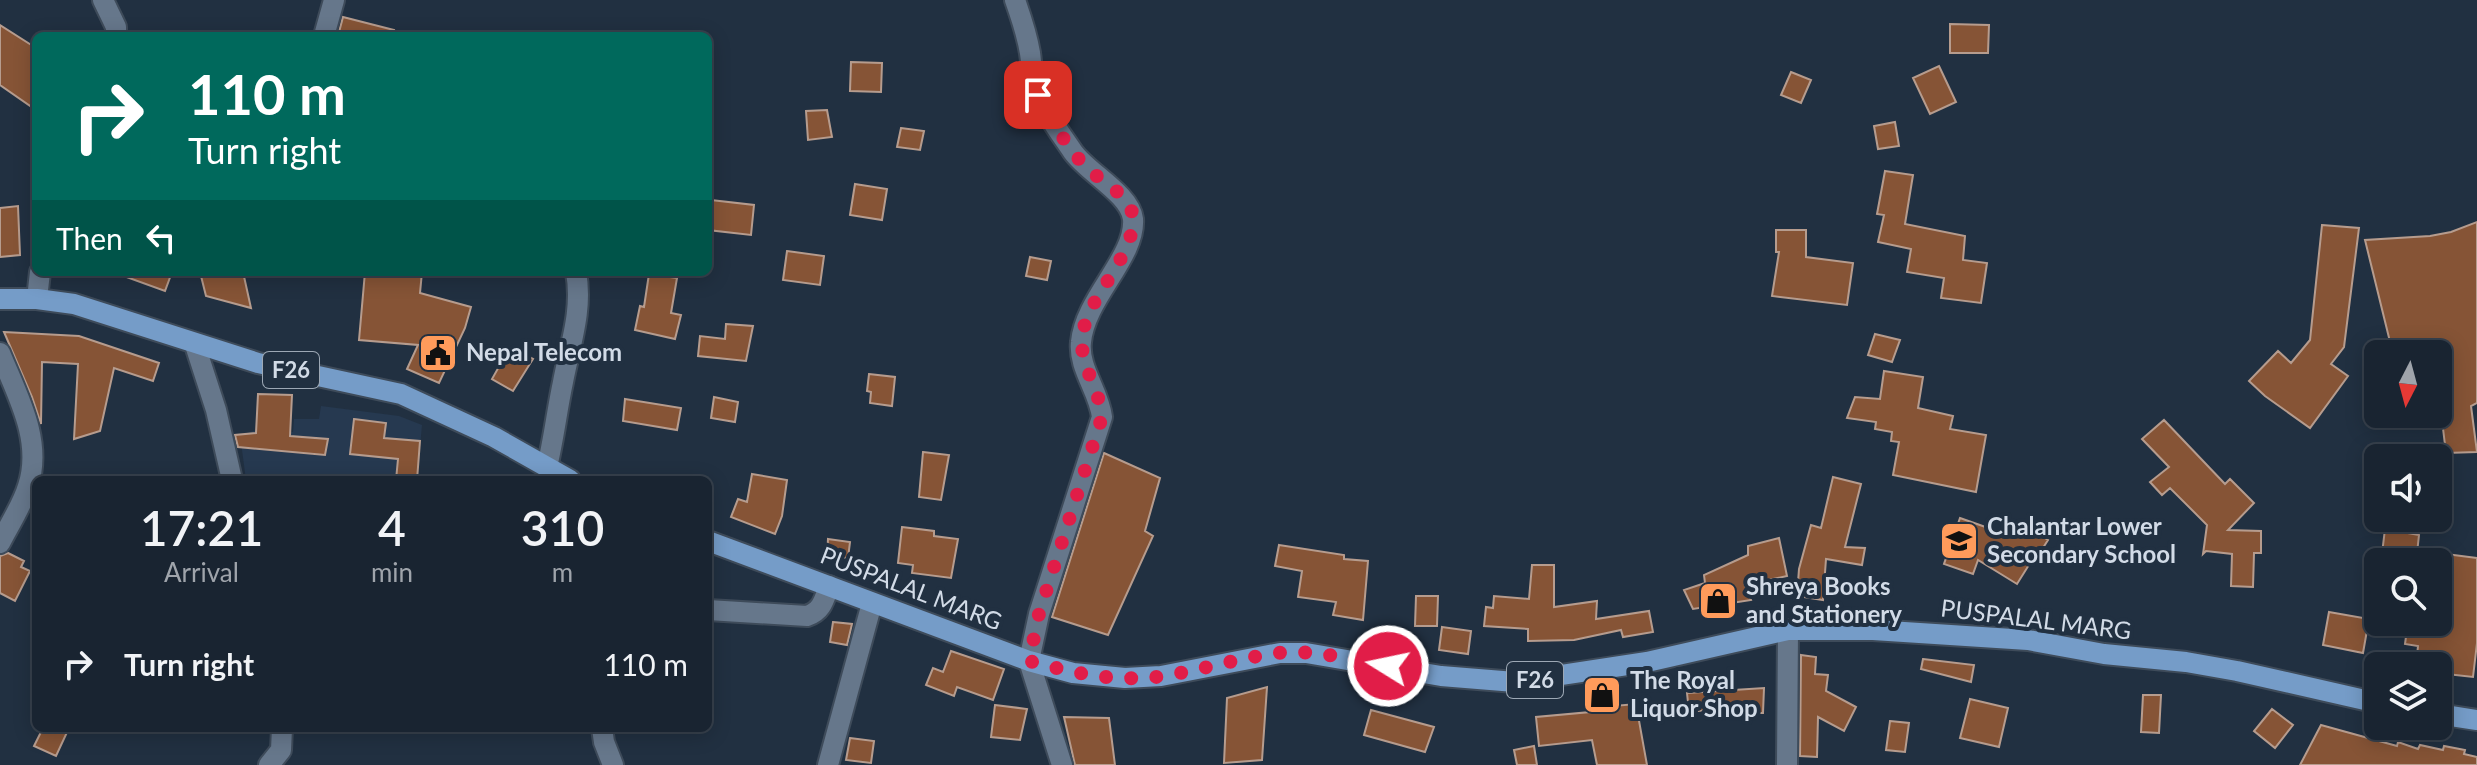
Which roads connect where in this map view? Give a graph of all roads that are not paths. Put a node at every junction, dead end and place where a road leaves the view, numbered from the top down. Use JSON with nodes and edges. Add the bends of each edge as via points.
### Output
{"nodes":[{"id":1,"x":103,"y":0,"type":"edge"},
{"id":2,"x":334,"y":0,"type":"edge"},
{"id":3,"x":1015,"y":0,"type":"edge"},
{"id":4,"x":116,"y":32,"type":"edge"},
{"id":5,"x":325,"y":32,"type":"edge"},
{"id":6,"x":40,"y":276,"type":"edge"},
{"id":7,"x":576,"y":276,"type":"edge"},
{"id":8,"x":0,"y":299,"type":"edge"},
{"id":9,"x":37,"y":299,"type":"junction"},
{"id":10,"x":195,"y":345,"type":"junction"},
{"id":11,"x":0,"y":353,"type":"edge"},
{"id":12,"x":547,"y":467,"type":"junction"},
{"id":13,"x":231,"y":476,"type":"edge"},
{"id":14,"x":563,"y":476,"type":"edge"},
{"id":15,"x":712,"y":542,"type":"edge"},
{"id":16,"x":0,"y":543,"type":"edge"},
{"id":17,"x":829,"y":586,"type":"junction"},
{"id":18,"x":872,"y":603,"type":"junction"},
{"id":19,"x":712,"y":610,"type":"edge"},
{"id":20,"x":1788,"y":630,"type":"junction"},
{"id":21,"x":1029,"y":661,"type":"junction"},
{"id":22,"x":2364,"y":700,"type":"edge"},
{"id":23,"x":2452,"y":716,"type":"edge"},
{"id":24,"x":2477,"y":720,"type":"edge"},
{"id":25,"x":282,"y":732,"type":"edge"},
{"id":26,"x":603,"y":732,"type":"edge"},
{"id":27,"x":269,"y":765,"type":"edge"},
{"id":28,"x":613,"y":765,"type":"edge"},
{"id":29,"x":828,"y":765,"type":"edge"},
{"id":30,"x":1062,"y":765,"type":"edge"},
{"id":31,"x":1787,"y":765,"type":"edge"}],
"edges":[{"from":1,"to":4,"type":"street"},
{"from":2,"to":5,"type":"street"},
{"from":3,"to":21,"type":"street","via":[[1038,95],[1075,155],[1125,201],[1133,218],[1130,240],[1083,331],[1081,353],[1102,417]]},
{"from":6,"to":9,"type":"street"},
{"from":7,"to":12,"type":"street","via":[[579,306]]},
{"from":8,"to":9,"type":"main road","number":"F26"},
{"from":9,"to":10,"type":"main road","number":"F26","via":[[74,304]]},
{"from":10,"to":12,"type":"main road","number":"F26","via":[[401,394]]},
{"from":10,"to":13,"type":"street"},
{"from":11,"to":16,"type":"street","via":[[26,413],[33,463],[28,488]]},
{"from":12,"to":14,"type":"main road","number":"F26"},
{"from":15,"to":17,"type":"main road","name":"PUSPALAL MARG","number":"F26"},
{"from":17,"to":18,"type":"main road","name":"PUSPALAL MARG","number":"F26"},
{"from":17,"to":19,"type":"street","via":[[823,604],[807,616]]},
{"from":18,"to":21,"type":"main road","name":"PUSPALAL MARG","number":"F26"},
{"from":18,"to":29,"type":"street"},
{"from":20,"to":21,"type":"main road","name":"PUSPALAL MARG","number":"F26","via":[[1647,662],[1515,682],[1441,676],[1306,653],[1125,678],[1073,673]]},
{"from":20,"to":22,"type":"main road","name":"PUSPALAL MARG","number":"F26","via":[[2028,640],[2237,671]]},
{"from":20,"to":31,"type":"street"},
{"from":21,"to":30,"type":"street"},
{"from":23,"to":24,"type":"main road"},
{"from":25,"to":27,"type":"street","via":[[281,750]]},
{"from":26,"to":28,"type":"street"}]}
